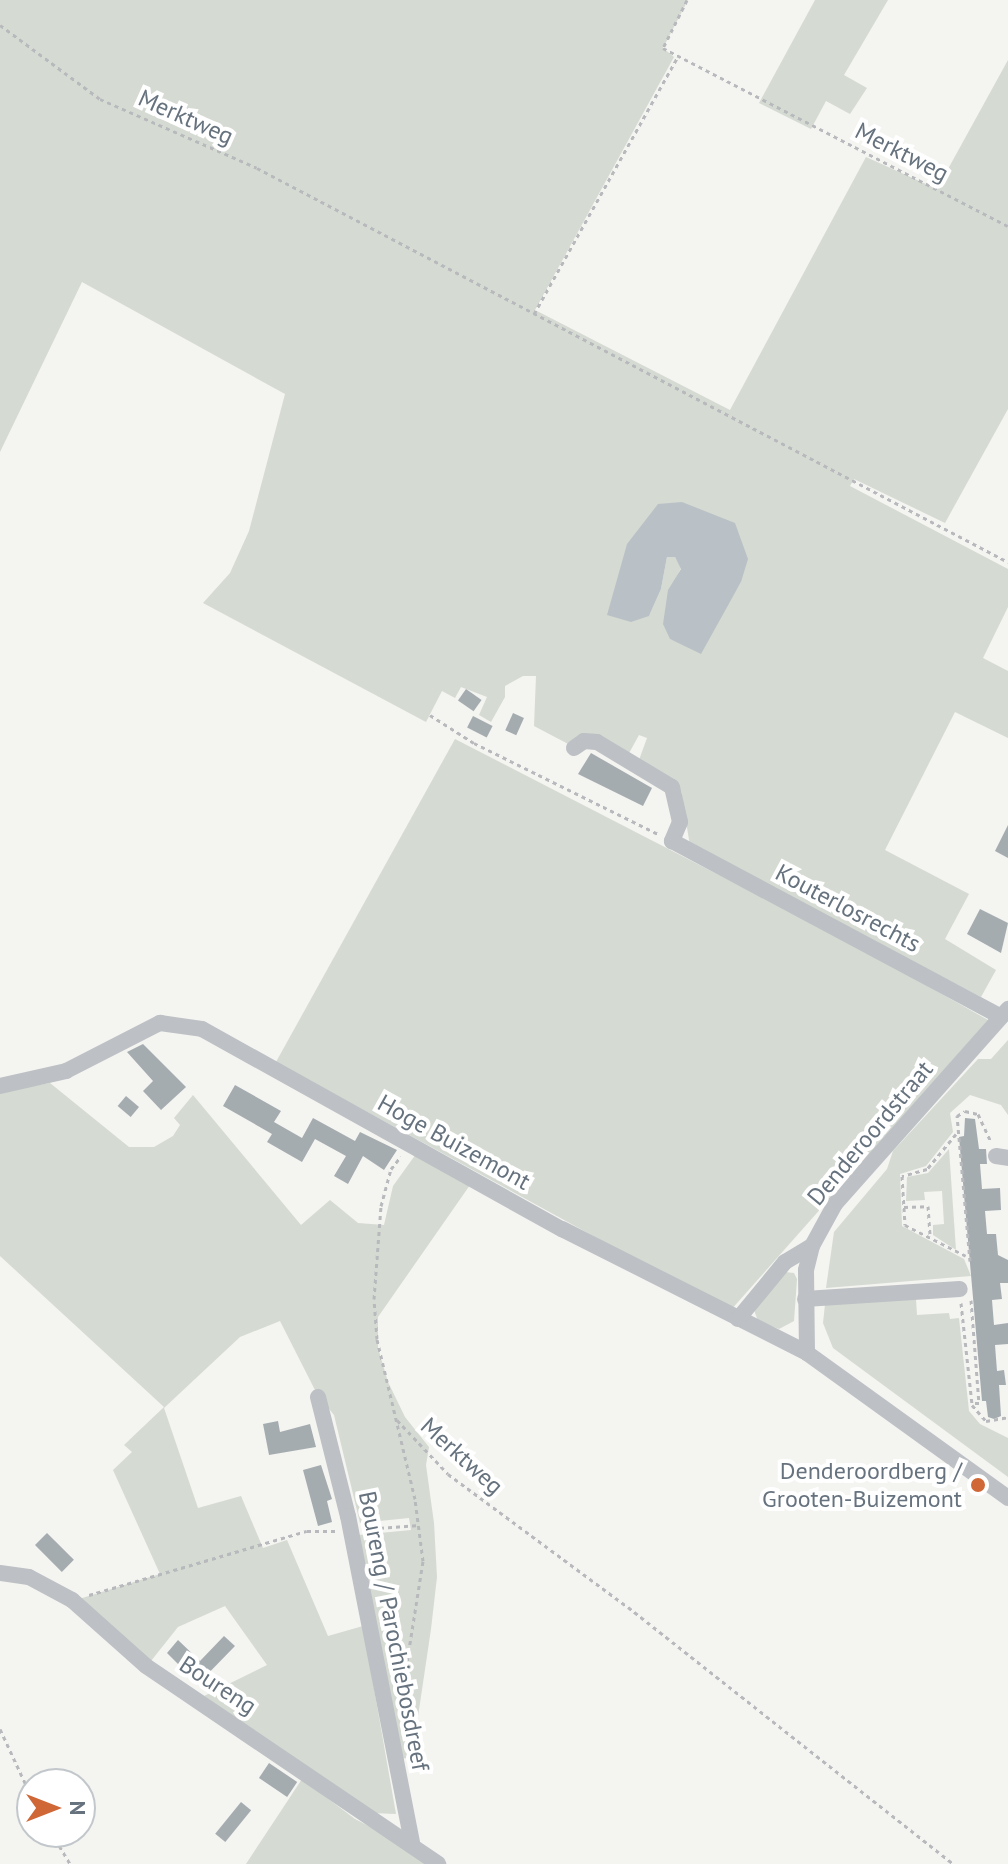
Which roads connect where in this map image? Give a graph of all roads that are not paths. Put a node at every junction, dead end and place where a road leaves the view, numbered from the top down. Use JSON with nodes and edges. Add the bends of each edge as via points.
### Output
{"nodes":[{"id":1,"x":574,"y":748,"type":"dead end"},
{"id":2,"x":1004,"y":1013,"type":"edge"},
{"id":3,"x":0,"y":1086,"type":"edge"},
{"id":4,"x":812,"y":1246,"type":"junction"},
{"id":5,"x":965,"y":1288,"type":"road end"},
{"id":6,"x":805,"y":1299,"type":"junction"},
{"id":7,"x":738,"y":1319,"type":"junction"},
{"id":8,"x":807,"y":1353,"type":"junction"},
{"id":9,"x":318,"y":1397,"type":"dead end"},
{"id":10,"x":1008,"y":1498,"type":"edge"},
{"id":11,"x":0,"y":1573,"type":"edge"},
{"id":12,"x":412,"y":1842,"type":"junction"},
{"id":13,"x":438,"y":1864,"type":"edge"}],
"edges":[{"from":1,"to":2,"type":"street","name":"Kouterlosrechts","via":[[584,741],[597,742],[672,787],[680,822],[672,841]]},
{"from":2,"to":4,"type":"street","name":"Denderoordstraat","via":[[835,1204]]},
{"from":3,"to":7,"type":"street","name":"Hoge Buizemont","via":[[66,1071],[144,1028],[172,1023],[202,1029]]},
{"from":4,"to":6,"type":"street","name":"Denderoordstraat"},
{"from":4,"to":7,"type":"street","via":[[785,1262]]},
{"from":5,"to":6,"type":"street"},
{"from":6,"to":8,"type":"street","name":"Denderoordstraat"},
{"from":7,"to":8,"type":"street","name":"Hoge Buizemont"},
{"from":8,"to":10,"type":"street","name":"Hoge Buizemont"},
{"from":9,"to":12,"type":"street","name":"Boureng / Parochiebosdreef","via":[[351,1531]]},
{"from":11,"to":12,"type":"street","name":"Boureng","via":[[29,1577],[72,1600],[146,1666],[358,1813]]},
{"from":12,"to":13,"type":"street"}]}
